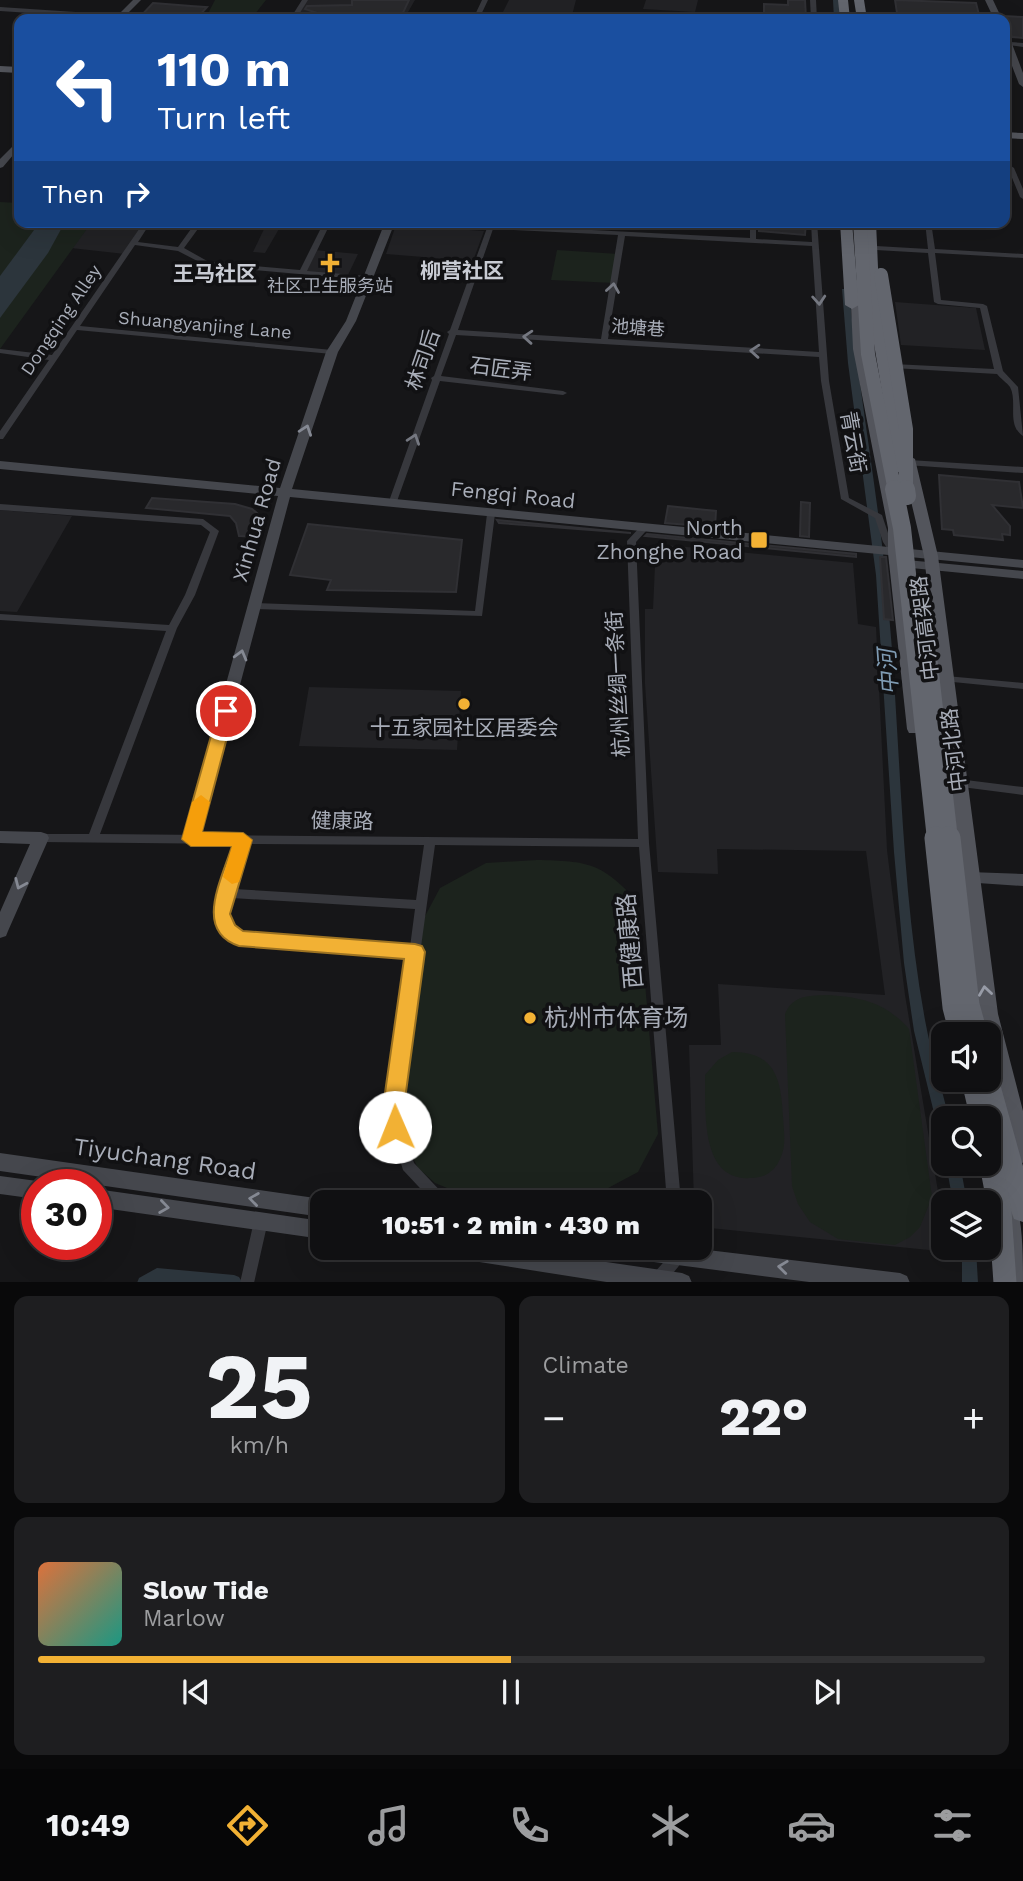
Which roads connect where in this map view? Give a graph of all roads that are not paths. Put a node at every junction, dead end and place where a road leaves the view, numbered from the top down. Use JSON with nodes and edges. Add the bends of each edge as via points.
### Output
{"nodes":[{"id":1,"x":137,"y":0,"type":"edge"},
{"id":2,"x":143,"y":0,"type":"edge"},
{"id":3,"x":0,"y":9,"type":"edge"},
{"id":4,"x":67,"y":14,"type":"edge"},
{"id":5,"x":125,"y":14,"type":"edge"},
{"id":6,"x":126,"y":14,"type":"edge"},
{"id":7,"x":1010,"y":44,"type":"joint"},
{"id":8,"x":1023,"y":45,"type":"edge"},
{"id":9,"x":1023,"y":84,"type":"edge"},
{"id":10,"x":14,"y":136,"type":"edge"},
{"id":11,"x":14,"y":149,"type":"edge"},
{"id":12,"x":0,"y":151,"type":"edge"},
{"id":13,"x":0,"y":165,"type":"edge"},
{"id":14,"x":1011,"y":168,"type":"dead end"},
{"id":15,"x":1023,"y":197,"type":"edge"},
{"id":16,"x":144,"y":228,"type":"edge"},
{"id":17,"x":196,"y":228,"type":"edge"},
{"id":18,"x":325,"y":228,"type":"edge"},
{"id":19,"x":388,"y":228,"type":"edge"},
{"id":20,"x":490,"y":228,"type":"edge"},
{"id":21,"x":535,"y":228,"type":"edge"},
{"id":22,"x":753,"y":228,"type":"edge"},
{"id":23,"x":814,"y":228,"type":"edge"},
{"id":24,"x":846,"y":228,"type":"edge"},
{"id":25,"x":854,"y":228,"type":"edge"},
{"id":26,"x":860,"y":228,"type":"edge"},
{"id":27,"x":870,"y":228,"type":"edge"},
{"id":28,"x":876,"y":228,"type":"edge"},
{"id":29,"x":929,"y":228,"type":"edge"},
{"id":30,"x":622,"y":234,"type":"junction"},
{"id":31,"x":753,"y":241,"type":"junction"},
{"id":32,"x":133,"y":243,"type":"junction"},
{"id":33,"x":815,"y":244,"type":"junction"},
{"id":34,"x":876,"y":248,"type":"junction"},
{"id":35,"x":180,"y":249,"type":"junction"},
{"id":36,"x":932,"y":250,"type":"junction"},
{"id":37,"x":1023,"y":257,"type":"edge"},
{"id":38,"x":302,"y":273,"type":"junction"},
{"id":39,"x":368,"y":278,"type":"junction"},
{"id":40,"x":75,"y":328,"type":"junction"},
{"id":41,"x":452,"y":332,"type":"junction"},
{"id":42,"x":604,"y":342,"type":"junction"},
{"id":43,"x":0,"y":351,"type":"edge"},
{"id":44,"x":332,"y":352,"type":"junction"},
{"id":45,"x":868,"y":354,"type":"junction"},
{"id":46,"x":823,"y":355,"type":"junction"},
{"id":47,"x":54,"y":358,"type":"junction"},
{"id":48,"x":891,"y":366,"type":"junction"},
{"id":49,"x":999,"y":372,"type":"junction"},
{"id":50,"x":435,"y":378,"type":"junction"},
{"id":51,"x":1019,"y":387,"type":"edge"},
{"id":52,"x":563,"y":393,"type":"dead end"},
{"id":53,"x":1023,"y":434,"type":"edge"},
{"id":54,"x":0,"y":437,"type":"edge"},
{"id":55,"x":0,"y":465,"type":"edge"},
{"id":56,"x":907,"y":470,"type":"junction"},
{"id":57,"x":1023,"y":470,"type":"edge"},
{"id":58,"x":285,"y":495,"type":"junction"},
{"id":59,"x":392,"y":504,"type":"junction"},
{"id":60,"x":0,"y":507,"type":"edge"},
{"id":61,"x":491,"y":514,"type":"junction"},
{"id":62,"x":643,"y":529,"type":"junction"},
{"id":63,"x":884,"y":556,"type":"junction"},
{"id":64,"x":932,"y":561,"type":"junction"},
{"id":65,"x":1023,"y":564,"type":"edge"},
{"id":66,"x":1023,"y":575,"type":"edge"},
{"id":67,"x":255,"y":606,"type":"junction"},
{"id":68,"x":0,"y":617,"type":"edge"},
{"id":69,"x":172,"y":628,"type":"junction"},
{"id":70,"x":946,"y":680,"type":"junction"},
{"id":71,"x":1023,"y":686,"type":"edge"},
{"id":72,"x":958,"y":783,"type":"junction"},
{"id":73,"x":1023,"y":791,"type":"edge"},
{"id":74,"x":0,"y":837,"type":"edge"},
{"id":75,"x":41,"y":838,"type":"junction"},
{"id":76,"x":93,"y":838,"type":"junction"},
{"id":77,"x":191,"y":839,"type":"junction"},
{"id":78,"x":243,"y":840,"type":"junction"},
{"id":79,"x":430,"y":842,"type":"junction"},
{"id":80,"x":644,"y":843,"type":"junction"},
{"id":81,"x":969,"y":878,"type":"junction"},
{"id":82,"x":1023,"y":880,"type":"edge"},
{"id":83,"x":227,"y":893,"type":"junction"},
{"id":84,"x":421,"y":905,"type":"junction"},
{"id":85,"x":0,"y":931,"type":"edge"},
{"id":86,"x":415,"y":952,"type":"junction"},
{"id":87,"x":950,"y":1022,"type":"edge"},
{"id":88,"x":958,"y":1022,"type":"edge"},
{"id":89,"x":973,"y":1022,"type":"edge"},
{"id":90,"x":991,"y":1092,"type":"edge"},
{"id":91,"x":1023,"y":1153,"type":"edge"},
{"id":92,"x":0,"y":1162,"type":"edge"},
{"id":93,"x":993,"y":1176,"type":"edge"},
{"id":94,"x":995,"y":1176,"type":"edge"},
{"id":95,"x":0,"y":1185,"type":"edge"},
{"id":96,"x":21,"y":1188,"type":"edge"},
{"id":97,"x":431,"y":1190,"type":"edge"},
{"id":98,"x":673,"y":1190,"type":"edge"},
{"id":99,"x":112,"y":1200,"type":"edge"},
{"id":100,"x":310,"y":1206,"type":"edge"},
{"id":101,"x":1023,"y":1211,"type":"edge"},
{"id":102,"x":261,"y":1221,"type":"junction"},
{"id":103,"x":310,"y":1228,"type":"edge"},
{"id":104,"x":712,"y":1257,"type":"edge"},
{"id":105,"x":529,"y":1260,"type":"edge"},
{"id":106,"x":671,"y":1260,"type":"edge"},
{"id":107,"x":658,"y":1279,"type":"junction"},
{"id":108,"x":247,"y":1282,"type":"edge"},
{"id":109,"x":676,"y":1282,"type":"edge"},
{"id":110,"x":893,"y":1282,"type":"edge"},
{"id":111,"x":1005,"y":1282,"type":"edge"},
{"id":112,"x":1018,"y":1282,"type":"edge"}],
"edges":[{"from":1,"to":5,"type":"main road"},
{"from":2,"to":6,"type":"main road"},
{"from":3,"to":4,"type":"street"},
{"from":7,"to":8,"type":"street"},
{"from":7,"to":9,"type":"main road"},
{"from":10,"to":12,"type":"main road"},
{"from":11,"to":13,"type":"main road"},
{"from":14,"to":15,"type":"street"},
{"from":16,"to":32,"type":"street","name":"Dongqing Alley"},
{"from":17,"to":35,"type":"street"},
{"from":18,"to":38,"type":"street"},
{"from":19,"to":39,"type":"main road","name":"Xinhua Road"},
{"from":20,"to":41,"type":"street","name":"林司后"},
{"from":21,"to":30,"type":"street"},
{"from":22,"to":31,"type":"street"},
{"from":23,"to":33,"type":"street"},
{"from":24,"to":45,"type":"highway","bridge":true,"via":[[852,305]]},
{"from":25,"to":63,"type":"main road","name":"中河北路","via":[[859,349],[895,528]]},
{"from":26,"to":45,"type":"highway","name":"中河高架路","bridge":true},
{"from":27,"to":56,"type":"highway","name":"中河高架路","bridge":true,"via":[[872,290]]},
{"from":28,"to":34,"type":"main road","name":"中河北路"},
{"from":29,"to":36,"type":"street"},
{"from":30,"to":31,"type":"street"},
{"from":42,"to":30,"type":"street","one_way":true},
{"from":31,"to":33,"type":"street"},
{"from":32,"to":35,"type":"street"},
{"from":32,"to":40,"type":"street","name":"Dongqing Alley"},
{"from":33,"to":46,"type":"street","one_way":true},
{"from":34,"to":36,"type":"street"},
{"from":34,"to":48,"type":"main road","name":"中河北路"},
{"from":34,"to":56,"type":"highway","bridge":true,"via":[[906,429]]},
{"from":35,"to":38,"type":"street","via":[[207,264]]},
{"from":36,"to":37,"type":"street"},
{"from":36,"to":49,"type":"street","via":[[938,302],[983,306]]},
{"from":38,"to":39,"type":"street"},
{"from":39,"to":44,"type":"main road","name":"Xinhua Road","via":[[351,321]]},
{"from":40,"to":44,"type":"street","name":"Shuangyanjing Lane"},
{"from":40,"to":47,"type":"street","name":"Dongqing Alley"},
{"from":42,"to":41,"type":"street","name":"池塘巷","one_way":true},
{"from":41,"to":50,"type":"street","name":"林司后"},
{"from":46,"to":42,"type":"street","name":"池塘巷","one_way":true},
{"from":43,"to":47,"type":"street"},
{"from":58,"to":44,"type":"main road","name":"Xinhua Road","one_way":true},
{"from":45,"to":88,"type":"highway","name":"中河高架路","bridge":true,"via":[[902,527]]},
{"from":46,"to":63,"type":"street","name":"青云街","via":[[845,499],[879,517],[887,542]]},
{"from":47,"to":54,"type":"street","name":"Dongqing Alley"},
{"from":48,"to":49,"type":"street"},
{"from":48,"to":56,"type":"main road","name":"中河北路"},
{"from":49,"to":51,"type":"street"},
{"from":50,"to":52,"type":"street","name":"石匠弄"},
{"from":59,"to":50,"type":"street","name":"林司后","one_way":true},
{"from":51,"to":53,"type":"street","via":[[1019,429]]},
{"from":55,"to":58,"type":"main road","name":"Fengqi Road"},
{"from":56,"to":57,"type":"street"},
{"from":56,"to":64,"type":"main road","name":"中河北路"},
{"from":56,"to":89,"type":"highway","name":"中河高架路","bridge":true},
{"from":58,"to":59,"type":"main road","name":"Fengqi Road"},
{"from":58,"to":67,"type":"main road","name":"Xinhua Road"},
{"from":59,"to":61,"type":"main road","name":"Fengqi Road"},
{"from":60,"to":69,"type":"street","via":[[203,522],[215,531]]},
{"from":61,"to":62,"type":"main road","name":"Fengqi Road"},
{"from":61,"to":67,"type":"street","via":[[479,614]]},
{"from":62,"to":63,"type":"main road","name":"Fengqi Road"},
{"from":62,"to":80,"type":"street","name":"杭州丝绸一条街","via":[[631,541]]},
{"from":63,"to":64,"type":"main road","name":"Fengqi Road"},
{"from":63,"to":87,"type":"main road","name":"中河北路"},
{"from":64,"to":65,"type":"main road"},
{"from":64,"to":66,"type":"main road"},
{"from":64,"to":70,"type":"main road","name":"中河北路"},
{"from":77,"to":67,"type":"main road","name":"Xinhua Road","one_way":true},
{"from":68,"to":69,"type":"street"},
{"from":69,"to":76,"type":"street"},
{"from":70,"to":71,"type":"street"},
{"from":70,"to":72,"type":"main road","name":"中河北路"},
{"from":72,"to":73,"type":"street"},
{"from":72,"to":81,"type":"main road","name":"中河北路"},
{"from":74,"to":75,"type":"main road"},
{"from":75,"to":76,"type":"street","name":"健康路"},
{"from":75,"to":85,"type":"main road","one_way":true},
{"from":76,"to":77,"type":"street","name":"健康路"},
{"from":77,"to":78,"type":"street","name":"健康路"},
{"from":78,"to":79,"type":"street","name":"健康路"},
{"from":78,"to":83,"type":"street"},
{"from":79,"to":80,"type":"street","name":"健康路"},
{"from":79,"to":84,"type":"street"},
{"from":80,"to":98,"type":"street","name":"西健康路"},
{"from":81,"to":82,"type":"main road"},
{"from":91,"to":81,"type":"main road","name":"中河北路","one_way":true,"via":[[988,1014]]},
{"from":83,"to":84,"type":"street"},
{"from":83,"to":86,"type":"street","via":[[221,914],[227,930],[239,939]]},
{"from":84,"to":86,"type":"street"},
{"from":86,"to":97,"type":"street","via":[[392,1114],[408,1166]]},
{"from":90,"to":101,"type":"highway"},
{"from":100,"to":92,"type":"main road","name":"Tiyuchang Road","one_way":true},
{"from":93,"to":111,"type":"highway","bridge":true},
{"from":94,"to":112,"type":"main road","via":[[1012,1216]]},
{"from":95,"to":96,"type":"main road"},
{"from":99,"to":102,"type":"main road","one_way":true},
{"from":102,"to":103,"type":"main road"},
{"from":102,"to":108,"type":"street"},
{"from":110,"to":104,"type":"main road","one_way":true},
{"from":105,"to":107,"type":"main road"},
{"from":106,"to":107,"type":"street"},
{"from":107,"to":109,"type":"main road"}]}
